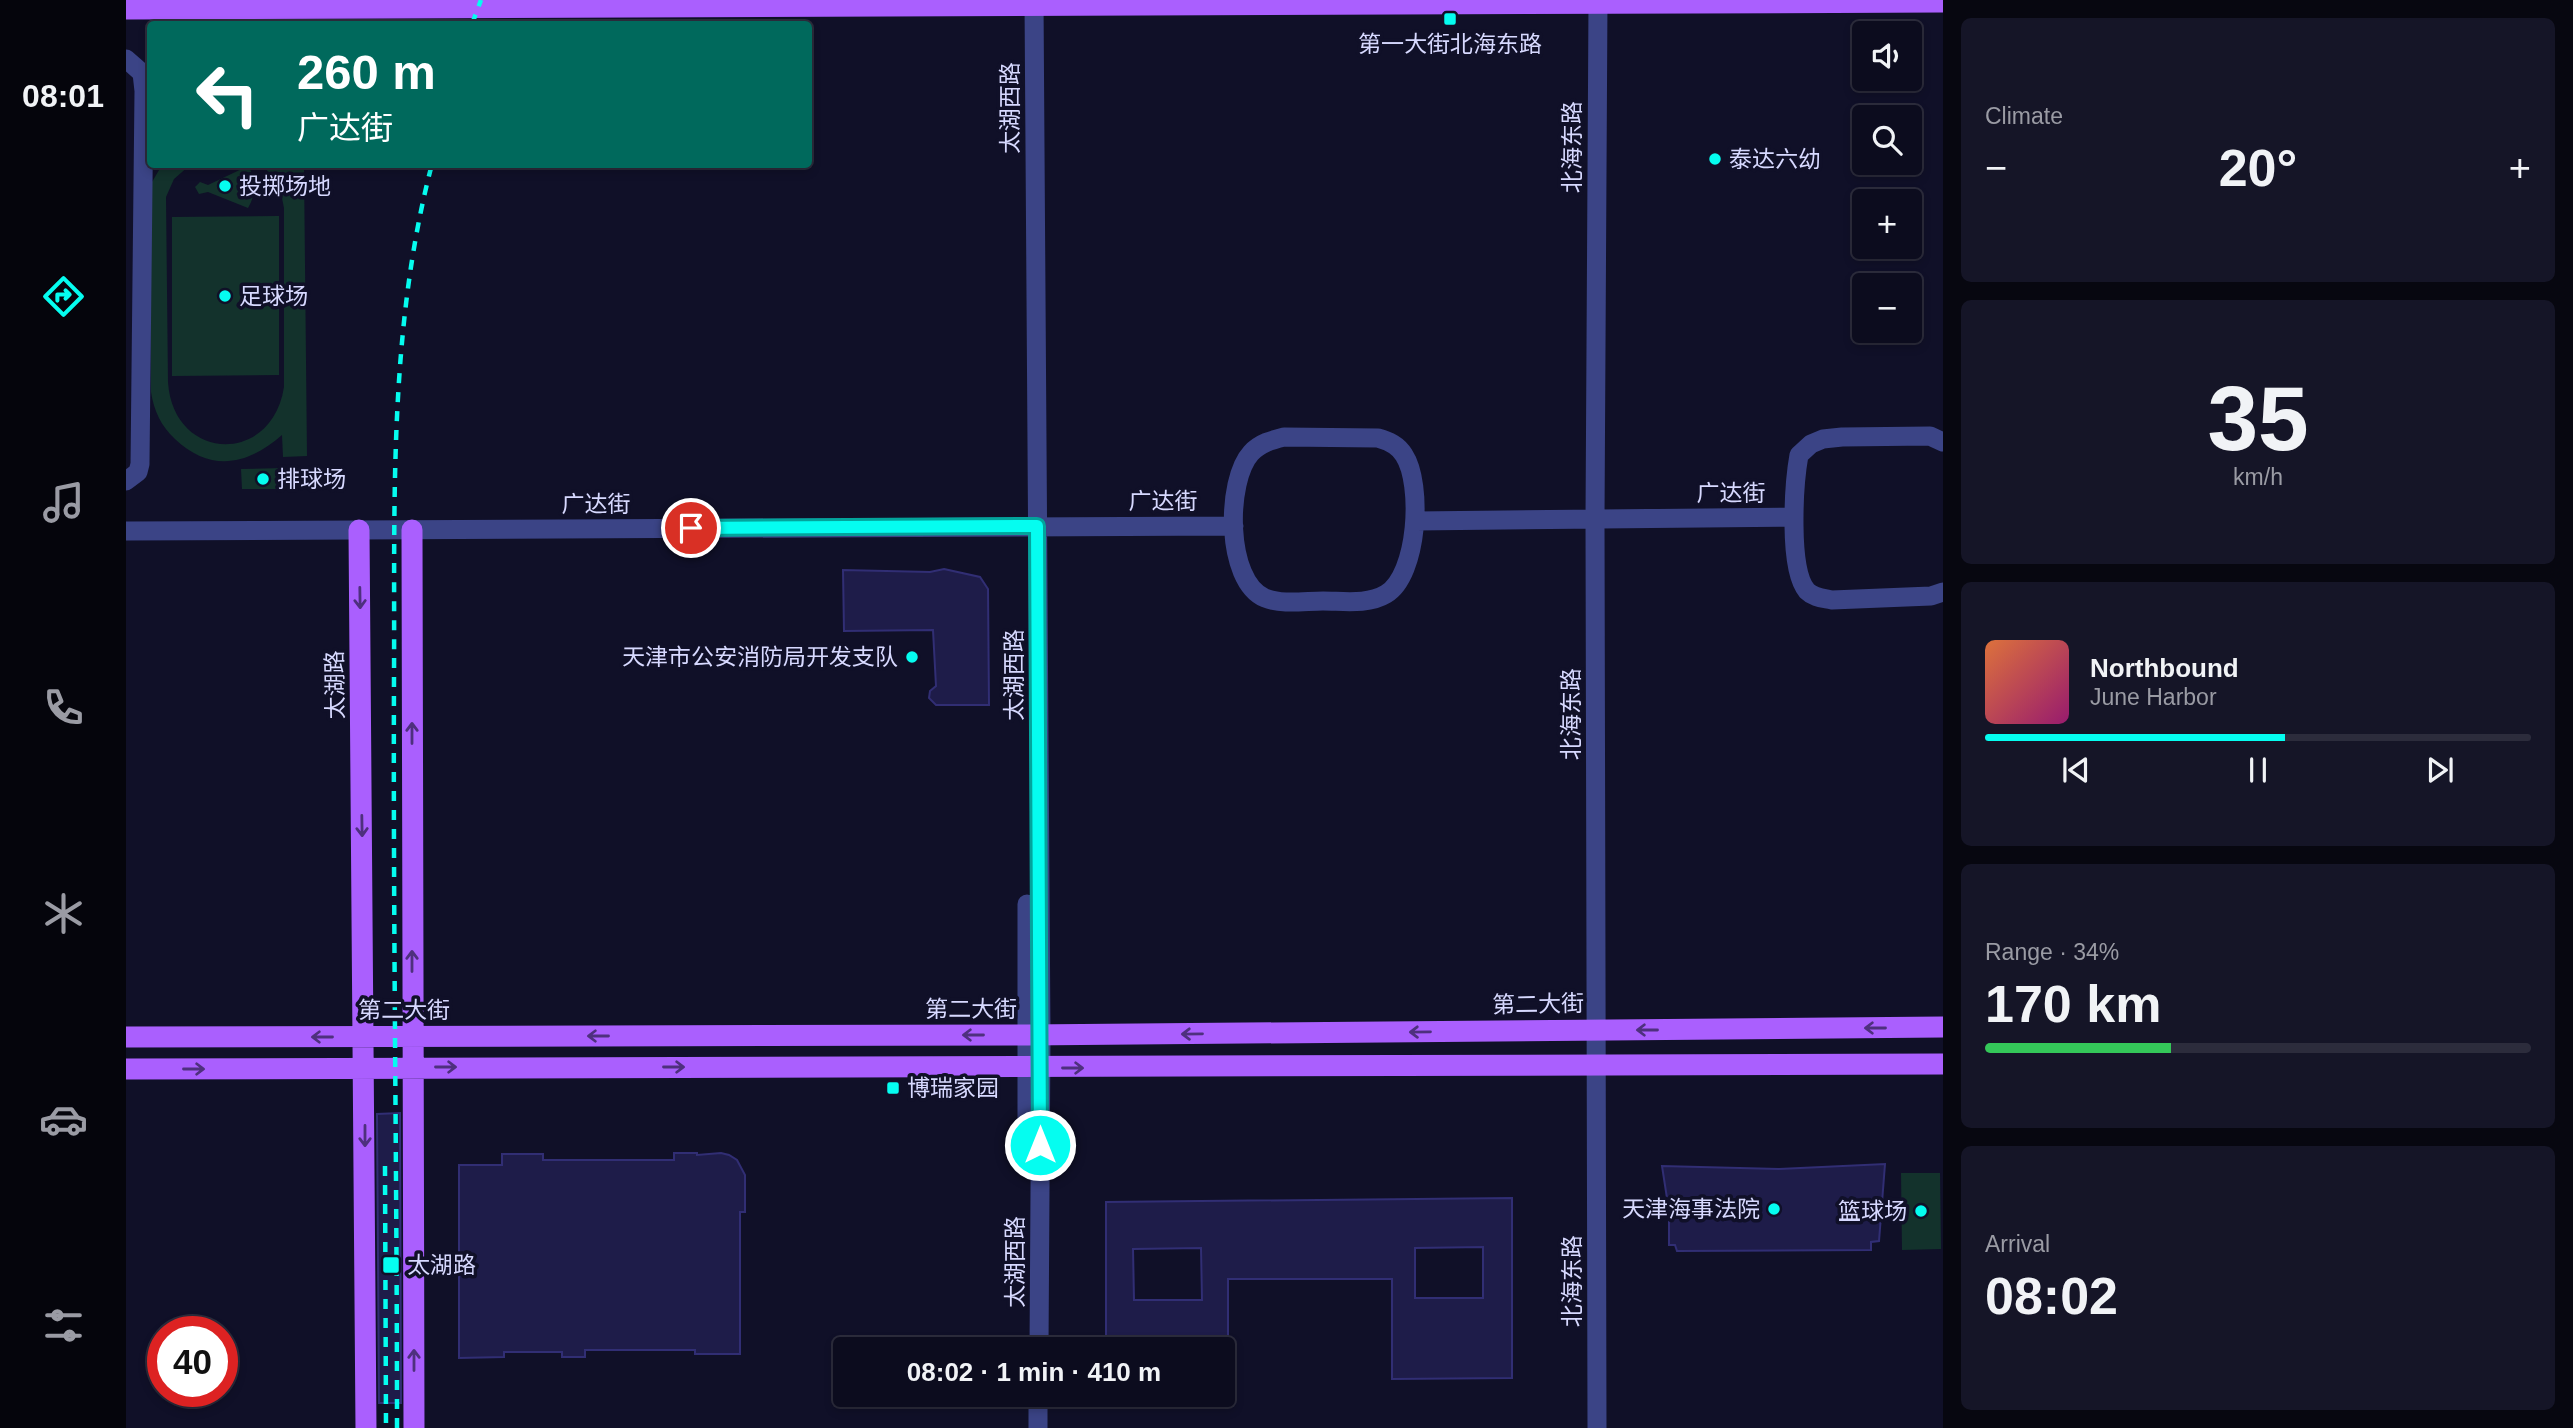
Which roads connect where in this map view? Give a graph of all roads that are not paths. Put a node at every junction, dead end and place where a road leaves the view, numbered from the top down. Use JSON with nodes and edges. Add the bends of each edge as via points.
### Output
{"nodes":[{"id":1,"x":1029,"y":2,"type":"edge"},
{"id":2,"x":1598,"y":2,"type":"edge"},
{"id":3,"x":1943,"y":2,"type":"edge"},
{"id":4,"x":412,"y":4,"type":"edge"},
{"id":5,"x":126,"y":9,"type":"edge"},
{"id":6,"x":126,"y":59,"type":"edge"},
{"id":7,"x":133,"y":254,"type":"edge"},
{"id":8,"x":1943,"y":442,"type":"edge"},
{"id":9,"x":126,"y":481,"type":"edge"},
{"id":10,"x":1794,"y":517,"type":"junction"},
{"id":11,"x":1595,"y":519,"type":"junction"},
{"id":12,"x":1416,"y":521,"type":"junction"},
{"id":13,"x":1032,"y":526,"type":"junction"},
{"id":14,"x":1234,"y":526,"type":"junction"},
{"id":15,"x":359,"y":530,"type":"junction"},
{"id":16,"x":412,"y":530,"type":"junction"},
{"id":17,"x":126,"y":531,"type":"edge"},
{"id":18,"x":1943,"y":592,"type":"edge"},
{"id":19,"x":1943,"y":1027,"type":"edge"},
{"id":20,"x":1595,"y":1030,"type":"junction"},
{"id":21,"x":1034,"y":1035,"type":"junction"},
{"id":22,"x":412,"y":1036,"type":"junction"},
{"id":23,"x":126,"y":1037,"type":"edge"},
{"id":24,"x":364,"y":1037,"type":"junction"},
{"id":25,"x":1943,"y":1063,"type":"edge"},
{"id":26,"x":1596,"y":1065,"type":"junction"},
{"id":27,"x":413,"y":1067,"type":"junction"},
{"id":28,"x":365,"y":1068,"type":"junction"},
{"id":29,"x":1033,"y":1068,"type":"junction"},
{"id":30,"x":126,"y":1069,"type":"edge"},
{"id":31,"x":1027,"y":1337,"type":"edge"},
{"id":32,"x":1039,"y":1337,"type":"edge"},
{"id":33,"x":1028,"y":1407,"type":"edge"},
{"id":34,"x":1038,"y":1407,"type":"edge"},
{"id":35,"x":366,"y":1428,"type":"edge"},
{"id":36,"x":414,"y":1428,"type":"edge"},
{"id":37,"x":1028,"y":1428,"type":"edge"},
{"id":38,"x":1038,"y":1428,"type":"edge"},
{"id":39,"x":1597,"y":1428,"type":"edge"}],
"edges":[{"from":1,"to":2,"type":"main road"},
{"from":1,"to":4,"type":"main road"},
{"from":1,"to":13,"type":"street","name":"太湖西路"},
{"from":2,"to":3,"type":"main road"},
{"from":2,"to":11,"type":"street","name":"北海东路"},
{"from":4,"to":5,"type":"main road"},
{"from":6,"to":7,"type":"street","via":[[138,68],[144,82]]},
{"from":7,"to":9,"type":"street","via":[[140,464],[138,472]]},
{"from":8,"to":10,"type":"street","via":[[1930,436],[1905,436],[1842,437],[1811,444],[1799,455]]},
{"from":10,"to":11,"type":"street","name":"广达街"},
{"from":10,"to":18,"type":"street","via":[[1800,576],[1816,598]]},
{"from":11,"to":12,"type":"street","name":"广达街"},
{"from":11,"to":20,"type":"street","name":"北海东路"},
{"from":12,"to":14,"type":"street","via":[[1408,560],[1396,586],[1362,601],[1266,598],[1243,577]]},
{"from":12,"to":14,"type":"street","via":[[1409,468],[1404,454],[1392,443],[1363,436],[1284,437],[1260,445],[1250,454],[1238,486]]},
{"from":13,"to":14,"type":"street","name":"广达街"},
{"from":13,"to":16,"type":"street","name":"广达街"},
{"from":13,"to":21,"type":"street","name":"太湖西路"},
{"from":15,"to":16,"type":"street","name":"广达街"},
{"from":15,"to":17,"type":"street","name":"广达街"},
{"from":15,"to":24,"type":"main road","name":"太湖路","one_way":true},
{"from":22,"to":16,"type":"main road","one_way":true},
{"from":19,"to":20,"type":"main road","name":"第二大街","one_way":true},
{"from":20,"to":21,"type":"main road","name":"第二大街","one_way":true},
{"from":20,"to":26,"type":"street","name":"北海东路"},
{"from":21,"to":22,"type":"main road","name":"第二大街","one_way":true},
{"from":21,"to":29,"type":"street","name":"太湖西路"},
{"from":22,"to":24,"type":"main road","name":"第二大街"},
{"from":22,"to":27,"type":"main road"},
{"from":24,"to":23,"type":"main road","name":"第二大街","one_way":true},
{"from":24,"to":28,"type":"main road","name":"太湖路"},
{"from":25,"to":26,"type":"main road"},
{"from":29,"to":26,"type":"main road","one_way":true},
{"from":26,"to":39,"type":"street","name":"北海东路"},
{"from":27,"to":28,"type":"main road"},
{"from":27,"to":29,"type":"main road","one_way":true},
{"from":36,"to":27,"type":"main road","one_way":true},
{"from":30,"to":28,"type":"main road","one_way":true},
{"from":28,"to":35,"type":"main road","name":"太湖路","one_way":true},
{"from":29,"to":31,"type":"street","name":"太湖西路"},
{"from":29,"to":32,"type":"street","name":"太湖西路"},
{"from":33,"to":37,"type":"street"},
{"from":34,"to":38,"type":"street"}]}
